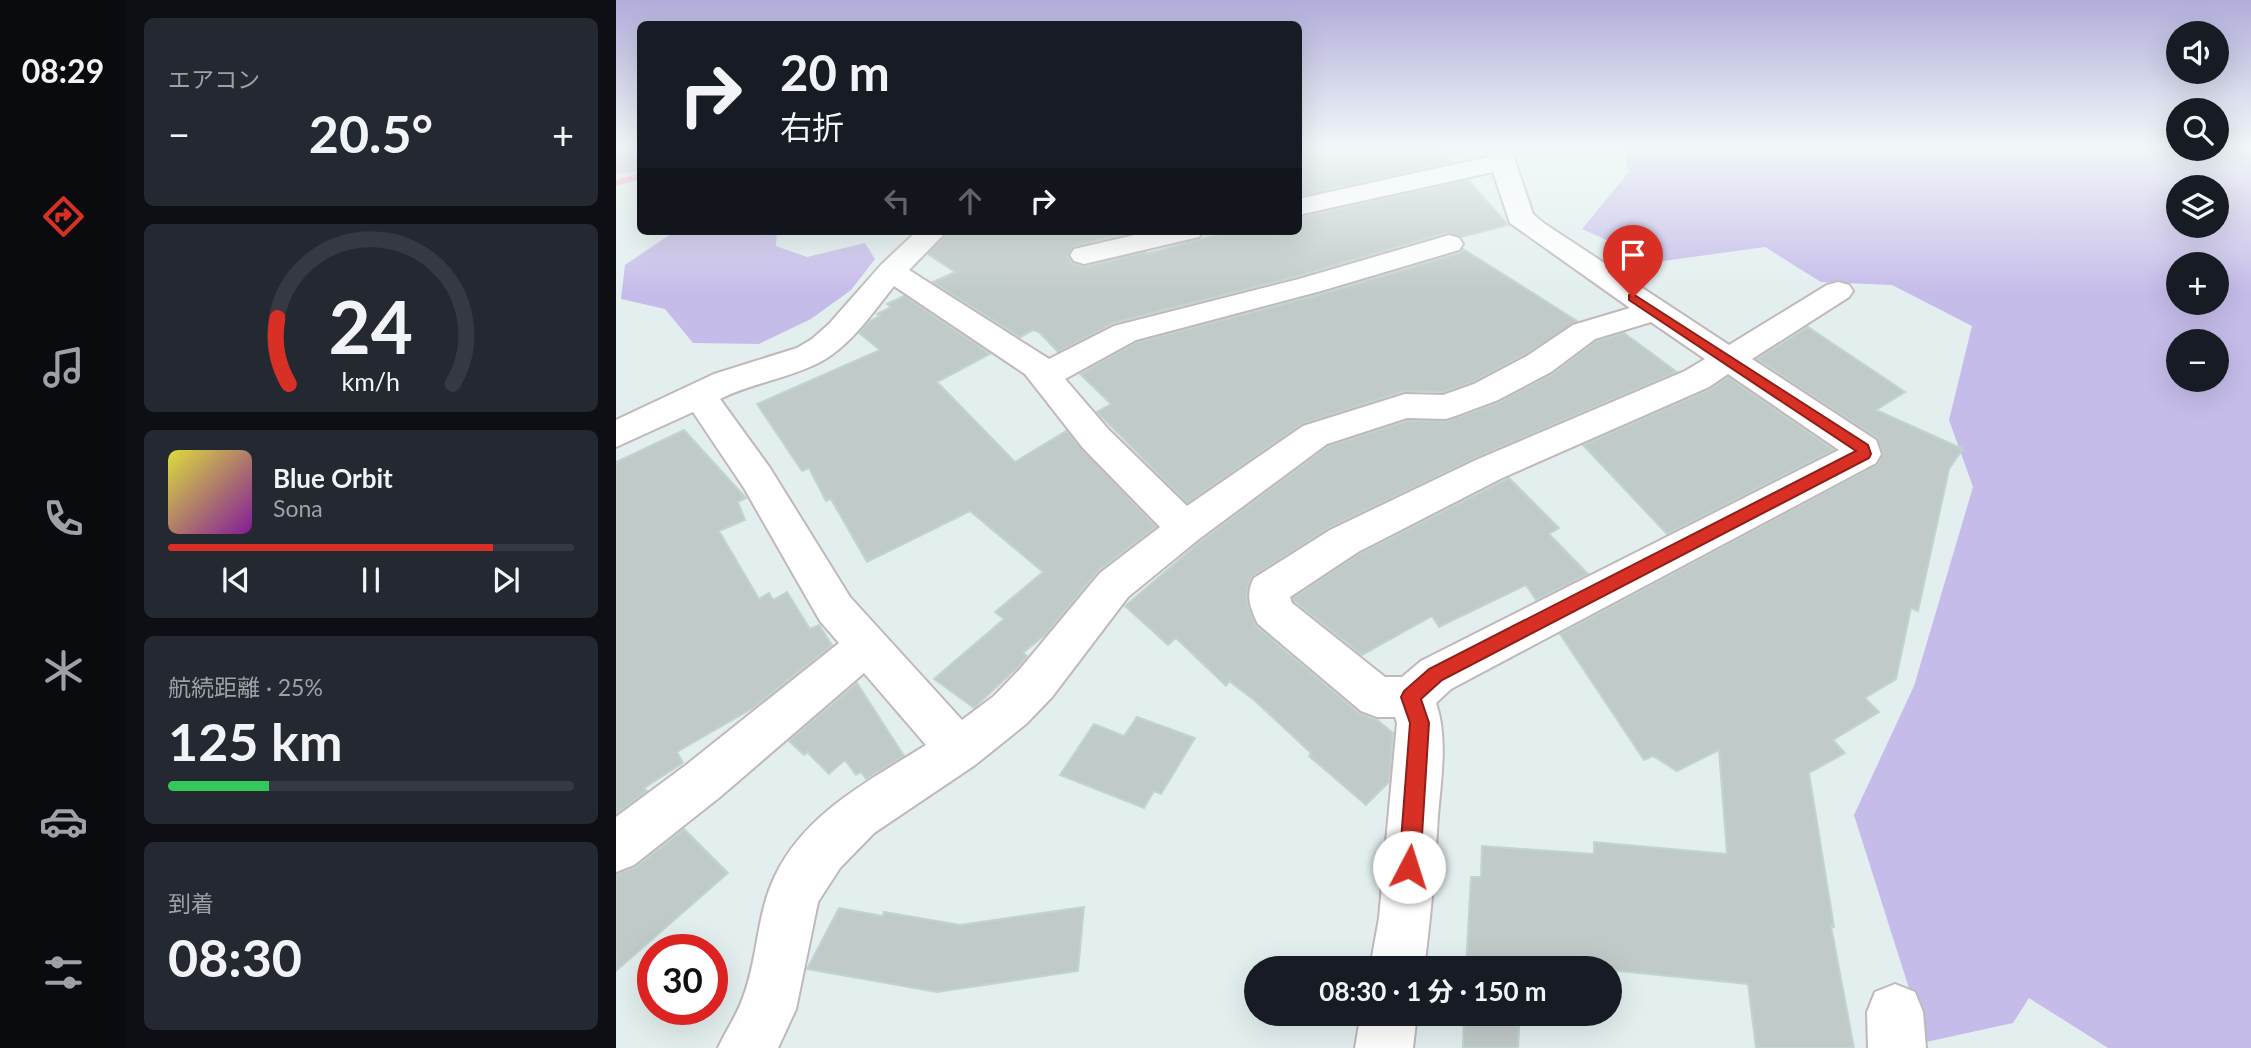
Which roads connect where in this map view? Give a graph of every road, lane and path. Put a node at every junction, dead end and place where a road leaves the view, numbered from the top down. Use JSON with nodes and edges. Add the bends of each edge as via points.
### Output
{"nodes":[{"id":1,"x":1340,"y":196,"type":"edge"},
{"id":2,"x":1513,"y":196,"type":"edge"},
{"id":3,"x":1302,"y":206,"type":"edge"},
{"id":4,"x":929,"y":235,"type":"edge"},
{"id":5,"x":1163,"y":235,"type":"edge"},
{"id":6,"x":1448,"y":244,"type":"dead end"},
{"id":7,"x":1084,"y":255,"type":"dead end"},
{"id":8,"x":891,"y":271,"type":"junction"},
{"id":9,"x":1838,"y":291,"type":"dead end"},
{"id":10,"x":1653,"y":311,"type":"junction"},
{"id":11,"x":1731,"y":360,"type":"junction"},
{"id":12,"x":1045,"y":375,"type":"junction"},
{"id":13,"x":699,"y":394,"type":"junction"},
{"id":14,"x":616,"y":435,"type":"edge"},
{"id":15,"x":1185,"y":528,"type":"junction"},
{"id":16,"x":867,"y":645,"type":"junction"},
{"id":17,"x":1410,"y":697,"type":"junction"},
{"id":18,"x":959,"y":750,"type":"junction"},
{"id":19,"x":616,"y":847,"type":"edge"},
{"id":20,"x":1398,"y":956,"type":"edge"},
{"id":21,"x":1387,"y":1026,"type":"edge"},
{"id":22,"x":747,"y":1048,"type":"edge"},
{"id":23,"x":1384,"y":1048,"type":"edge"}],
"edges":[{"from":1,"to":3,"type":"street"},
{"from":2,"to":10,"type":"street","via":[[1520,217]]},
{"from":4,"to":8,"type":"street"},
{"from":5,"to":7,"type":"street"},
{"from":6,"to":12,"type":"street","via":[[1125,333]]},
{"from":8,"to":12,"type":"street"},
{"from":8,"to":13,"type":"street","via":[[823,346]]},
{"from":9,"to":11,"type":"street"},
{"from":10,"to":11,"type":"street"},
{"from":10,"to":15,"type":"street","via":[[1584,332],[1539,364],[1446,407],[1405,406],[1315,435]]},
{"from":11,"to":17,"type":"street","via":[[1863,449],[1863,454],[1436,675]]},
{"from":11,"to":17,"type":"street","via":[[1489,469],[1344,541],[1268,590],[1273,612],[1377,696]]},
{"from":12,"to":15,"type":"street","via":[[1096,439]]},
{"from":13,"to":14,"type":"street"},
{"from":13,"to":16,"type":"street","via":[[757,478],[835,609]]},
{"from":15,"to":18,"type":"street","via":[[1114,584],[1010,710]]},
{"from":16,"to":18,"type":"street"},
{"from":16,"to":19,"type":"street"},
{"from":17,"to":20,"type":"street","via":[[1420,723]]},
{"from":18,"to":22,"type":"street","via":[[857,816],[822,850],[794,892],[768,1009]]},
{"from":21,"to":23,"type":"street"}]}
